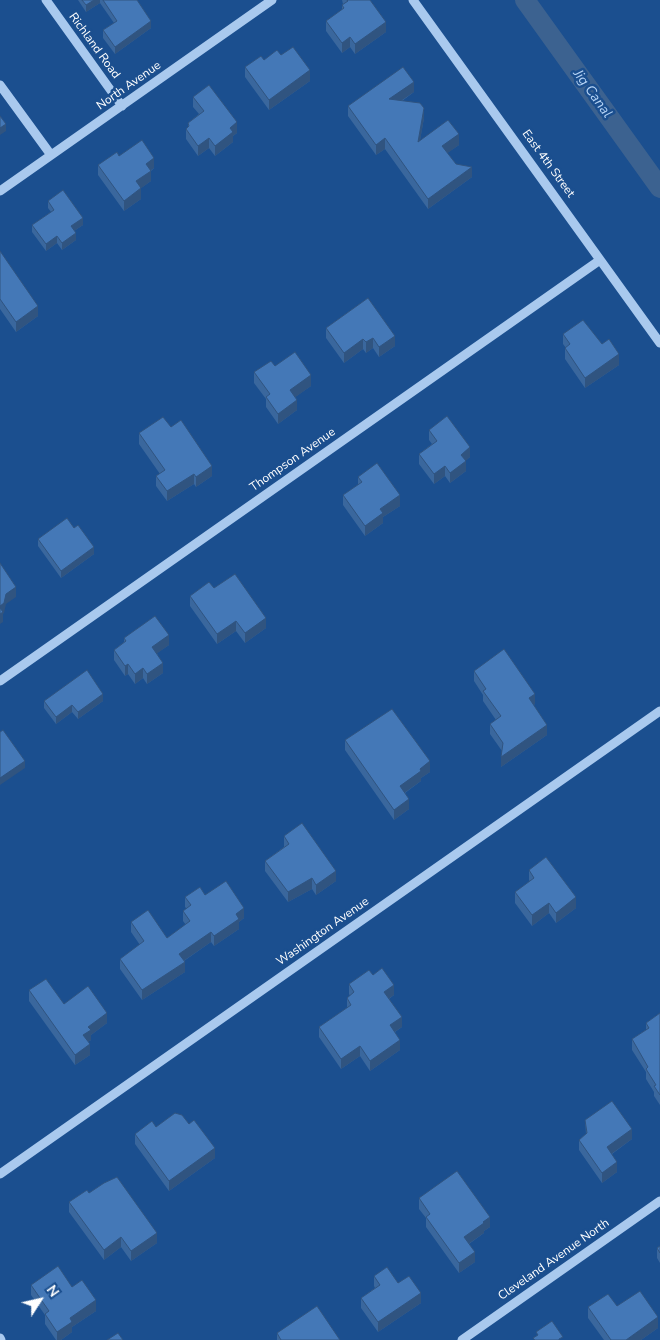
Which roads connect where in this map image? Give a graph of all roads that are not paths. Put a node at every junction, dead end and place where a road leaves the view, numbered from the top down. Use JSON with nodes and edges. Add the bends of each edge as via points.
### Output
{"nodes":[{"id":1,"x":46,"y":0,"type":"edge"},
{"id":2,"x":272,"y":0,"type":"edge"},
{"id":3,"x":414,"y":0,"type":"edge"},
{"id":4,"x":0,"y":85,"type":"edge"},
{"id":5,"x":122,"y":106,"type":"junction"},
{"id":6,"x":51,"y":156,"type":"junction"},
{"id":7,"x":0,"y":191,"type":"edge"},
{"id":8,"x":600,"y":260,"type":"junction"},
{"id":9,"x":660,"y":343,"type":"edge"},
{"id":10,"x":0,"y":681,"type":"edge"},
{"id":11,"x":660,"y":711,"type":"edge"},
{"id":12,"x":0,"y":1174,"type":"edge"},
{"id":13,"x":660,"y":1201,"type":"edge"},
{"id":14,"x":462,"y":1340,"type":"edge"}],
"edges":[{"from":1,"to":5,"type":"street","name":"Richland Road"},
{"from":2,"to":5,"type":"street","name":"North Avenue"},
{"from":3,"to":8,"type":"street","name":"East 4th Street"},
{"from":4,"to":6,"type":"street"},
{"from":5,"to":6,"type":"street","name":"North Avenue"},
{"from":6,"to":7,"type":"street","name":"North Avenue"},
{"from":8,"to":9,"type":"street","name":"East 4th Street"},
{"from":8,"to":10,"type":"street","name":"Thompson Avenue"},
{"from":11,"to":12,"type":"street","name":"Washington Avenue"},
{"from":13,"to":14,"type":"street","name":"Cleveland Avenue North"}]}
